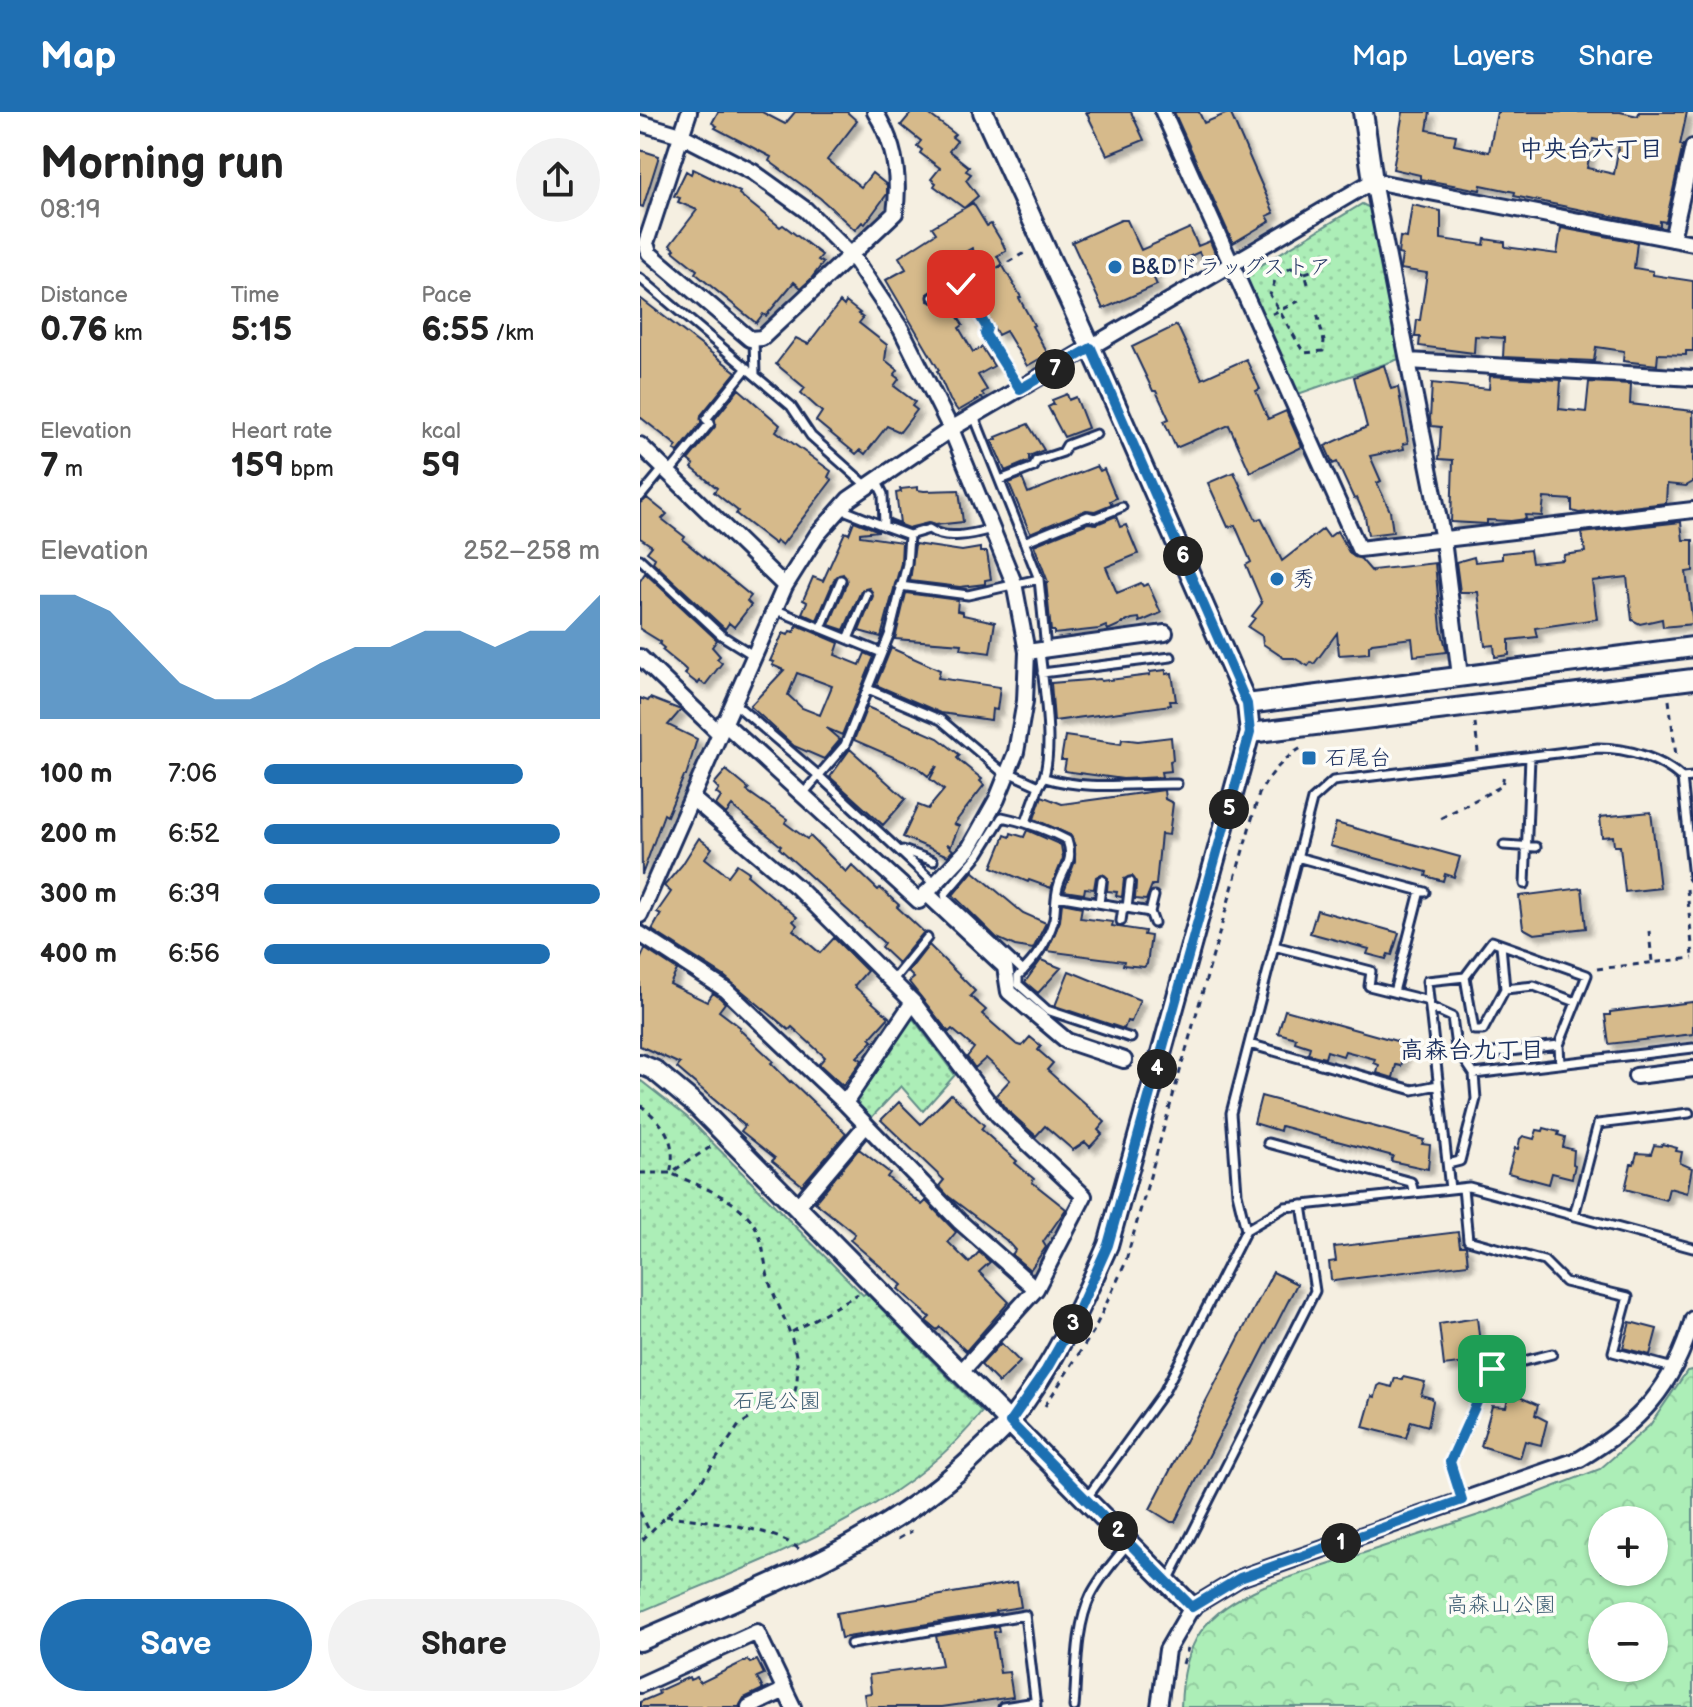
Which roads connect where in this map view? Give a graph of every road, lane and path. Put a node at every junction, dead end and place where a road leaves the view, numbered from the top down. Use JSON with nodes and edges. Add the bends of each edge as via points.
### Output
{"nodes":[{"id":1,"x":689,"y":112,"type":"edge"},
{"id":2,"x":875,"y":112,"type":"edge"},
{"id":3,"x":983,"y":112,"type":"edge"},
{"id":4,"x":1163,"y":112,"type":"edge"},
{"id":5,"x":1363,"y":112,"type":"edge"},
{"id":6,"x":640,"y":123,"type":"edge"},
{"id":7,"x":681,"y":135,"type":"junction"},
{"id":8,"x":1693,"y":147,"type":"edge"},
{"id":9,"x":1373,"y":181,"type":"junction"},
{"id":10,"x":1672,"y":239,"type":"junction"},
{"id":11,"x":1043,"y":243,"type":"junction"},
{"id":12,"x":1693,"y":243,"type":"edge"},
{"id":13,"x":852,"y":256,"type":"junction"},
{"id":14,"x":967,"y":258,"type":"dead end"},
{"id":15,"x":1231,"y":263,"type":"junction"},
{"id":16,"x":1326,"y":266,"type":"dead end"},
{"id":17,"x":1305,"y":273,"type":"junction"},
{"id":18,"x":976,"y":275,"type":"junction"},
{"id":19,"x":640,"y":278,"type":"edge"},
{"id":20,"x":961,"y":284,"type":"junction"},
{"id":21,"x":1308,"y":284,"type":"dead end"},
{"id":22,"x":933,"y":297,"type":"dead end"},
{"id":23,"x":1299,"y":301,"type":"dead end"},
{"id":24,"x":1278,"y":312,"type":"junction"},
{"id":25,"x":1317,"y":313,"type":"dead end"},
{"id":26,"x":1257,"y":320,"type":"junction"},
{"id":27,"x":754,"y":339,"type":"junction"},
{"id":28,"x":1091,"y":348,"type":"junction"},
{"id":29,"x":1409,"y":361,"type":"junction"},
{"id":30,"x":747,"y":368,"type":"junction"},
{"id":31,"x":755,"y":375,"type":"junction"},
{"id":32,"x":1693,"y":378,"type":"edge"},
{"id":33,"x":1020,"y":389,"type":"junction"},
{"id":34,"x":974,"y":416,"type":"junction"},
{"id":35,"x":951,"y":429,"type":"junction"},
{"id":36,"x":1096,"y":434,"type":"dead end"},
{"id":37,"x":640,"y":445,"type":"edge"},
{"id":38,"x":667,"y":471,"type":"junction"},
{"id":39,"x":1000,"y":480,"type":"junction"},
{"id":40,"x":871,"y":483,"type":"junction"},
{"id":41,"x":640,"y":497,"type":"edge"},
{"id":42,"x":1122,"y":507,"type":"dead end"},
{"id":43,"x":840,"y":509,"type":"junction"},
{"id":44,"x":1693,"y":510,"type":"edge"},
{"id":45,"x":884,"y":526,"type":"junction"},
{"id":46,"x":992,"y":529,"type":"junction"},
{"id":47,"x":909,"y":535,"type":"junction"},
{"id":48,"x":1443,"y":540,"type":"junction"},
{"id":49,"x":1024,"y":542,"type":"junction"},
{"id":50,"x":640,"y":559,"type":"edge"},
{"id":51,"x":1039,"y":579,"type":"junction"},
{"id":52,"x":841,"y":580,"type":"dead end"},
{"id":53,"x":1014,"y":583,"type":"junction"},
{"id":54,"x":785,"y":586,"type":"junction"},
{"id":55,"x":900,"y":586,"type":"junction"},
{"id":56,"x":867,"y":594,"type":"dead end"},
{"id":57,"x":774,"y":609,"type":"junction"},
{"id":58,"x":821,"y":628,"type":"junction"},
{"id":59,"x":1165,"y":633,"type":"dead end"},
{"id":60,"x":848,"y":639,"type":"junction"},
{"id":61,"x":1693,"y":647,"type":"edge"},
{"id":62,"x":1038,"y":650,"type":"junction"},
{"id":63,"x":882,"y":653,"type":"junction"},
{"id":64,"x":753,"y":655,"type":"junction"},
{"id":65,"x":640,"y":657,"type":"edge"},
{"id":66,"x":1171,"y":657,"type":"dead end"},
{"id":67,"x":1042,"y":673,"type":"junction"},
{"id":68,"x":1460,"y":676,"type":"junction"},
{"id":69,"x":1693,"y":679,"type":"edge"},
{"id":70,"x":868,"y":689,"type":"junction"},
{"id":71,"x":1669,"y":697,"type":"dead end"},
{"id":72,"x":732,"y":701,"type":"junction"},
{"id":73,"x":1247,"y":704,"type":"junction"},
{"id":74,"x":1475,"y":721,"type":"dead end"},
{"id":75,"x":721,"y":727,"type":"junction"},
{"id":76,"x":1250,"y":733,"type":"junction"},
{"id":77,"x":1530,"y":757,"type":"junction"},
{"id":78,"x":1479,"y":763,"type":"junction"},
{"id":79,"x":1504,"y":769,"type":"dead end"},
{"id":80,"x":1674,"y":771,"type":"junction"},
{"id":81,"x":1007,"y":774,"type":"junction"},
{"id":82,"x":818,"y":775,"type":"junction"},
{"id":83,"x":1693,"y":777,"type":"edge"},
{"id":84,"x":1045,"y":778,"type":"junction"},
{"id":85,"x":1682,"y":778,"type":"junction"},
{"id":86,"x":1177,"y":784,"type":"dead end"},
{"id":87,"x":1039,"y":786,"type":"junction"},
{"id":88,"x":802,"y":795,"type":"junction"},
{"id":89,"x":692,"y":798,"type":"junction"},
{"id":90,"x":1441,"y":818,"type":"dead end"},
{"id":91,"x":1026,"y":822,"type":"junction"},
{"id":92,"x":1504,"y":845,"type":"dead end"},
{"id":93,"x":1526,"y":846,"type":"junction"},
{"id":94,"x":1536,"y":847,"type":"dead end"},
{"id":95,"x":897,"y":848,"type":"junction"},
{"id":96,"x":1297,"y":857,"type":"junction"},
{"id":97,"x":933,"y":861,"type":"dead end"},
{"id":98,"x":1693,"y":877,"type":"edge"},
{"id":99,"x":1102,"y":880,"type":"dead end"},
{"id":100,"x":1130,"y":882,"type":"dead end"},
{"id":101,"x":1525,"y":884,"type":"dead end"},
{"id":102,"x":931,"y":888,"type":"junction"},
{"id":103,"x":1057,"y":896,"type":"junction"},
{"id":104,"x":1154,"y":896,"type":"dead end"},
{"id":105,"x":1099,"y":903,"type":"junction"},
{"id":106,"x":1125,"y":908,"type":"junction"},
{"id":107,"x":1150,"y":912,"type":"junction"},
{"id":108,"x":640,"y":915,"type":"edge"},
{"id":109,"x":1121,"y":921,"type":"dead end"},
{"id":110,"x":1154,"y":923,"type":"dead end"},
{"id":111,"x":1649,"y":931,"type":"dead end"},
{"id":112,"x":640,"y":934,"type":"edge"},
{"id":113,"x":927,"y":938,"type":"dead end"},
{"id":114,"x":1501,"y":945,"type":"junction"},
{"id":115,"x":1274,"y":946,"type":"junction"},
{"id":116,"x":1693,"y":958,"type":"edge"},
{"id":117,"x":1652,"y":962,"type":"junction"},
{"id":118,"x":1023,"y":971,"type":"junction"},
{"id":119,"x":1587,"y":975,"type":"junction"},
{"id":120,"x":1465,"y":977,"type":"junction"},
{"id":121,"x":892,"y":981,"type":"junction"},
{"id":122,"x":1505,"y":989,"type":"junction"},
{"id":123,"x":1394,"y":992,"type":"junction"},
{"id":124,"x":913,"y":1002,"type":"junction"},
{"id":125,"x":1576,"y":1002,"type":"junction"},
{"id":126,"x":1429,"y":1004,"type":"junction"},
{"id":127,"x":1131,"y":1038,"type":"dead end"},
{"id":128,"x":1249,"y":1044,"type":"junction"},
{"id":129,"x":1559,"y":1045,"type":"junction"},
{"id":130,"x":1693,"y":1048,"type":"edge"},
{"id":131,"x":1461,"y":1057,"type":"junction"},
{"id":132,"x":1124,"y":1060,"type":"dead end"},
{"id":133,"x":640,"y":1064,"type":"edge"},
{"id":134,"x":1560,"y":1064,"type":"junction"},
{"id":135,"x":1693,"y":1069,"type":"edge"},
{"id":136,"x":1474,"y":1074,"type":"junction"},
{"id":137,"x":1636,"y":1076,"type":"dead end"},
{"id":138,"x":1438,"y":1085,"type":"junction"},
{"id":139,"x":845,"y":1103,"type":"junction"},
{"id":140,"x":640,"y":1105,"type":"edge"},
{"id":141,"x":1689,"y":1113,"type":"dead end"},
{"id":142,"x":866,"y":1125,"type":"junction"},
{"id":143,"x":724,"y":1134,"type":"junction"},
{"id":144,"x":1268,"y":1143,"type":"dead end"},
{"id":145,"x":1448,"y":1164,"type":"junction"},
{"id":146,"x":640,"y":1173,"type":"edge"},
{"id":147,"x":670,"y":1173,"type":"junction"},
{"id":148,"x":1463,"y":1188,"type":"junction"},
{"id":149,"x":1450,"y":1189,"type":"junction"},
{"id":150,"x":1414,"y":1193,"type":"junction"},
{"id":151,"x":1302,"y":1205,"type":"junction"},
{"id":152,"x":796,"y":1208,"type":"junction"},
{"id":153,"x":1574,"y":1216,"type":"junction"},
{"id":154,"x":1246,"y":1230,"type":"junction"},
{"id":155,"x":1693,"y":1248,"type":"edge"},
{"id":156,"x":873,"y":1285,"type":"junction"},
{"id":157,"x":1036,"y":1289,"type":"junction"},
{"id":158,"x":1693,"y":1319,"type":"edge"},
{"id":159,"x":792,"y":1332,"type":"junction"},
{"id":160,"x":1552,"y":1354,"type":"dead end"},
{"id":161,"x":1673,"y":1368,"type":"junction"},
{"id":162,"x":961,"y":1372,"type":"junction"},
{"id":163,"x":1010,"y":1422,"type":"junction"},
{"id":164,"x":1086,"y":1499,"type":"junction"},
{"id":165,"x":1462,"y":1500,"type":"junction"},
{"id":166,"x":640,"y":1512,"type":"edge"},
{"id":167,"x":666,"y":1516,"type":"junction"},
{"id":168,"x":650,"y":1532,"type":"junction"},
{"id":169,"x":640,"y":1542,"type":"edge"},
{"id":170,"x":1129,"y":1543,"type":"junction"},
{"id":171,"x":815,"y":1563,"type":"junction"},
{"id":172,"x":1167,"y":1581,"type":"junction"},
{"id":173,"x":1192,"y":1607,"type":"junction"},
{"id":174,"x":640,"y":1641,"type":"edge"},
{"id":175,"x":851,"y":1644,"type":"dead end"},
{"id":176,"x":640,"y":1685,"type":"edge"},
{"id":177,"x":785,"y":1690,"type":"junction"},
{"id":178,"x":1036,"y":1705,"type":"edge"},
{"id":179,"x":749,"y":1707,"type":"edge"},
{"id":180,"x":793,"y":1707,"type":"edge"},
{"id":181,"x":1003,"y":1707,"type":"edge"},
{"id":182,"x":1074,"y":1707,"type":"edge"},
{"id":183,"x":1159,"y":1707,"type":"edge"}],
"edges":[{"from":1,"to":7,"type":"street"},
{"from":2,"to":13,"type":"street","via":[[892,149],[899,184],[895,213]]},
{"from":3,"to":11,"type":"street"},
{"from":4,"to":15,"type":"street"},
{"from":5,"to":9,"type":"street"},
{"from":6,"to":7,"type":"street"},
{"from":7,"to":13,"type":"street","via":[[753,172],[795,202]]},
{"from":7,"to":27,"type":"street","via":[[646,243],[649,253]]},
{"from":8,"to":10,"type":"street"},
{"from":9,"to":10,"type":"street"},
{"from":9,"to":15,"type":"street"},
{"from":9,"to":29,"type":"street"},
{"from":10,"to":12,"type":"street"},
{"from":11,"to":18,"type":"path"},
{"from":11,"to":28,"type":"street"},
{"from":13,"to":27,"type":"street","via":[[762,338]]},
{"from":13,"to":35,"type":"street","via":[[901,329]]},
{"from":14,"to":18,"type":"lane"},
{"from":15,"to":26,"type":"street"},
{"from":15,"to":28,"type":"street"},
{"from":16,"to":17,"type":"path"},
{"from":17,"to":21,"type":"path"},
{"from":17,"to":24,"type":"path","via":[[1291,268],[1276,277],[1270,295]]},
{"from":18,"to":20,"type":"lane"},
{"from":19,"to":30,"type":"lane"},
{"from":20,"to":22,"type":"lane"},
{"from":20,"to":33,"type":"lane"},
{"from":23,"to":24,"type":"path"},
{"from":24,"to":25,"type":"path","via":[[1304,353],[1323,351]]},
{"from":24,"to":26,"type":"path"},
{"from":26,"to":48,"type":"street","via":[[1359,549]]},
{"from":27,"to":31,"type":"lane"},
{"from":28,"to":33,"type":"street"},
{"from":28,"to":73,"type":"street"},
{"from":29,"to":32,"type":"street"},
{"from":29,"to":48,"type":"street"},
{"from":30,"to":31,"type":"lane"},
{"from":30,"to":38,"type":"lane","via":[[706,419],[710,423]]},
{"from":31,"to":40,"type":"lane","via":[[791,406],[811,436]]},
{"from":33,"to":34,"type":"street"},
{"from":34,"to":35,"type":"street"},
{"from":34,"to":39,"type":"lane"},
{"from":35,"to":40,"type":"street"},
{"from":35,"to":46,"type":"street"},
{"from":36,"to":39,"type":"lane"},
{"from":37,"to":38,"type":"street"},
{"from":38,"to":41,"type":"lane"},
{"from":38,"to":54,"type":"street"},
{"from":39,"to":49,"type":"lane"},
{"from":40,"to":43,"type":"street"},
{"from":40,"to":45,"type":"lane","via":[[883,494]]},
{"from":42,"to":49,"type":"lane"},
{"from":43,"to":45,"type":"lane"},
{"from":43,"to":54,"type":"street"},
{"from":44,"to":48,"type":"street"},
{"from":45,"to":47,"type":"lane"},
{"from":46,"to":47,"type":"lane","via":[[954,536],[929,529]]},
{"from":46,"to":53,"type":"street"},
{"from":47,"to":55,"type":"lane"},
{"from":48,"to":68,"type":"street"},
{"from":49,"to":51,"type":"lane"},
{"from":50,"to":64,"type":"lane","via":[[721,635]]},
{"from":51,"to":53,"type":"lane"},
{"from":51,"to":62,"type":"lane"},
{"from":52,"to":58,"type":"lane"},
{"from":53,"to":55,"type":"lane","via":[[968,595]]},
{"from":53,"to":62,"type":"street"},
{"from":54,"to":57,"type":"street"},
{"from":55,"to":63,"type":"lane"},
{"from":56,"to":60,"type":"lane"},
{"from":57,"to":58,"type":"lane"},
{"from":57,"to":64,"type":"street"},
{"from":58,"to":60,"type":"lane"},
{"from":59,"to":62,"type":"street"},
{"from":60,"to":63,"type":"lane"},
{"from":61,"to":68,"type":"street"},
{"from":62,"to":67,"type":"lane"},
{"from":62,"to":81,"type":"street"},
{"from":63,"to":70,"type":"lane"},
{"from":64,"to":72,"type":"street"},
{"from":65,"to":75,"type":"street"},
{"from":66,"to":67,"type":"lane"},
{"from":67,"to":84,"type":"lane","via":[[1048,720]]},
{"from":68,"to":73,"type":"street"},
{"from":69,"to":76,"type":"street"},
{"from":70,"to":81,"type":"lane","via":[[941,720]]},
{"from":70,"to":82,"type":"lane","via":[[845,745]]},
{"from":71,"to":80,"type":"path"},
{"from":72,"to":75,"type":"street"},
{"from":72,"to":82,"type":"lane"},
{"from":73,"to":76,"type":"street"},
{"from":74,"to":78,"type":"path"},
{"from":75,"to":88,"type":"street"},
{"from":75,"to":89,"type":"street"},
{"from":76,"to":163,"type":"street","via":[[1108,1245],[1074,1321]]},
{"from":77,"to":78,"type":"lane"},
{"from":77,"to":80,"type":"lane","via":[[1615,748]]},
{"from":77,"to":93,"type":"lane"},
{"from":78,"to":96,"type":"lane","via":[[1333,781],[1312,800]]},
{"from":79,"to":90,"type":"path","via":[[1502,786]]},
{"from":80,"to":85,"type":"lane"},
{"from":81,"to":87,"type":"lane"},
{"from":81,"to":102,"type":"street","via":[[970,847]]},
{"from":82,"to":88,"type":"lane"},
{"from":82,"to":95,"type":"lane"},
{"from":83,"to":85,"type":"lane"},
{"from":84,"to":86,"type":"lane","via":[[1109,786]]},
{"from":84,"to":87,"type":"lane"},
{"from":85,"to":98,"type":"lane"},
{"from":87,"to":91,"type":"lane"},
{"from":88,"to":102,"type":"street","via":[[919,901]]},
{"from":89,"to":108,"type":"street"},
{"from":89,"to":121,"type":"street","via":[[798,888]]},
{"from":91,"to":103,"type":"lane","via":[[1067,840],[1071,851]]},
{"from":91,"to":118,"type":"lane","via":[[1002,817],[945,894]]},
{"from":92,"to":93,"type":"lane"},
{"from":93,"to":94,"type":"lane"},
{"from":93,"to":101,"type":"lane"},
{"from":95,"to":97,"type":"lane"},
{"from":95,"to":102,"type":"lane"},
{"from":96,"to":115,"type":"lane"},
{"from":96,"to":123,"type":"lane","via":[[1422,891]]},
{"from":99,"to":105,"type":"lane"},
{"from":100,"to":106,"type":"lane"},
{"from":102,"to":132,"type":"street","via":[[1005,967],[1009,992],[1067,1041]]},
{"from":103,"to":105,"type":"lane"},
{"from":103,"to":118,"type":"lane","via":[[1042,951]]},
{"from":104,"to":107,"type":"lane"},
{"from":105,"to":106,"type":"lane"},
{"from":106,"to":107,"type":"lane"},
{"from":106,"to":109,"type":"lane"},
{"from":107,"to":110,"type":"lane"},
{"from":111,"to":117,"type":"path"},
{"from":112,"to":139,"type":"street","via":[[726,990]]},
{"from":113,"to":121,"type":"lane"},
{"from":114,"to":119,"type":"lane"},
{"from":114,"to":120,"type":"lane","via":[[1492,941]]},
{"from":114,"to":122,"type":"lane"},
{"from":115,"to":123,"type":"lane","via":[[1371,971],[1369,986]]},
{"from":115,"to":128,"type":"lane"},
{"from":116,"to":117,"type":"path"},
{"from":117,"to":119,"type":"path"},
{"from":118,"to":127,"type":"lane","via":[[1018,984],[1047,1010]]},
{"from":119,"to":125,"type":"lane"},
{"from":120,"to":122,"type":"lane","via":[[1474,1030],[1483,1030]]},
{"from":120,"to":126,"type":"lane","via":[[1427,981]]},
{"from":121,"to":124,"type":"street"},
{"from":122,"to":125,"type":"lane","via":[[1534,986]]},
{"from":123,"to":126,"type":"lane"},
{"from":124,"to":139,"type":"street"},
{"from":124,"to":157,"type":"street","via":[[998,1115],[1084,1196]]},
{"from":125,"to":129,"type":"lane"},
{"from":126,"to":131,"type":"lane","via":[[1452,1017]]},
{"from":126,"to":138,"type":"lane"},
{"from":128,"to":138,"type":"lane","via":[[1413,1090]]},
{"from":128,"to":154,"type":"lane","via":[[1231,1113],[1237,1193]]},
{"from":129,"to":131,"type":"lane"},
{"from":129,"to":134,"type":"lane"},
{"from":130,"to":134,"type":"lane"},
{"from":131,"to":136,"type":"lane"},
{"from":133,"to":143,"type":"street","via":[[695,1104]]},
{"from":134,"to":136,"type":"lane"},
{"from":135,"to":137,"type":"street"},
{"from":136,"to":145,"type":"lane","via":[[1476,1099],[1460,1161]]},
{"from":138,"to":145,"type":"lane"},
{"from":139,"to":142,"type":"street"},
{"from":140,"to":147,"type":"path","via":[[660,1120],[671,1138]]},
{"from":141,"to":153,"type":"lane","via":[[1598,1124]]},
{"from":142,"to":152,"type":"street"},
{"from":142,"to":157,"type":"street","via":[[959,1221]]},
{"from":143,"to":147,"type":"path"},
{"from":143,"to":152,"type":"street"},
{"from":144,"to":150,"type":"lane","via":[[1411,1182]]},
{"from":145,"to":149,"type":"lane"},
{"from":146,"to":147,"type":"path"},
{"from":147,"to":159,"type":"path","via":[[724,1198],[759,1230],[769,1281]]},
{"from":148,"to":149,"type":"lane"},
{"from":148,"to":153,"type":"lane"},
{"from":148,"to":161,"type":"lane","via":[[1468,1240],[1544,1261],[1565,1282],[1628,1297],[1613,1352]]},
{"from":149,"to":150,"type":"lane"},
{"from":150,"to":151,"type":"lane"},
{"from":151,"to":154,"type":"lane","via":[[1285,1207]]},
{"from":151,"to":172,"type":"lane","via":[[1315,1291]]},
{"from":152,"to":156,"type":"street"},
{"from":153,"to":155,"type":"lane"},
{"from":154,"to":164,"type":"lane","via":[[1165,1390]]},
{"from":156,"to":159,"type":"path"},
{"from":156,"to":162,"type":"street"},
{"from":157,"to":162,"type":"street"},
{"from":158,"to":161,"type":"street"},
{"from":159,"to":167,"type":"path","via":[[795,1391],[739,1425],[701,1482]]},
{"from":160,"to":165,"type":"lane","via":[[1492,1369],[1450,1462]]},
{"from":161,"to":165,"type":"street","via":[[1638,1419],[1613,1439],[1580,1459]]},
{"from":162,"to":163,"type":"street"},
{"from":163,"to":164,"type":"street"},
{"from":163,"to":171,"type":"street","via":[[903,1515]]},
{"from":164,"to":170,"type":"street"},
{"from":165,"to":173,"type":"street","via":[[1240,1578]]},
{"from":166,"to":168,"type":"path"},
{"from":167,"to":168,"type":"path"},
{"from":167,"to":171,"type":"path","via":[[789,1539]]},
{"from":168,"to":169,"type":"path"},
{"from":170,"to":172,"type":"street"},
{"from":170,"to":182,"type":"lane","via":[[1090,1596],[1080,1635]]},
{"from":171,"to":174,"type":"street"},
{"from":172,"to":173,"type":"street"},
{"from":173,"to":183,"type":"street","via":[[1167,1650]]},
{"from":175,"to":178,"type":"lane","via":[[1025,1615]]},
{"from":176,"to":177,"type":"street","via":[[757,1632]]},
{"from":177,"to":179,"type":"street"},
{"from":177,"to":180,"type":"street"},
{"from":178,"to":181,"type":"lane"}]}
